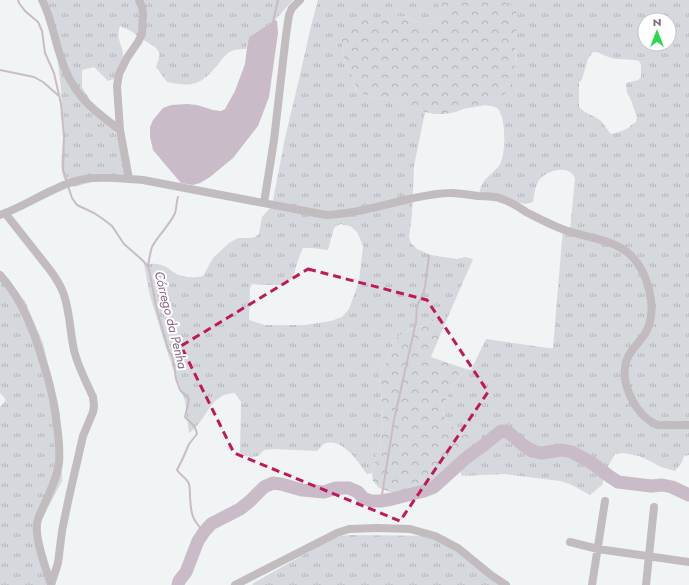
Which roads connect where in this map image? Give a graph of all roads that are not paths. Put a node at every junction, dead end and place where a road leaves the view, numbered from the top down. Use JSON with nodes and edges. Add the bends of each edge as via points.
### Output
{"nodes":[{"id":1,"x":42,"y":0,"type":"edge"},
{"id":2,"x":139,"y":0,"type":"edge"},
{"id":3,"x":300,"y":0,"type":"edge"},
{"id":4,"x":120,"y":130,"type":"junction"},
{"id":5,"x":129,"y":179,"type":"junction"},
{"id":6,"x":264,"y":203,"type":"junction"},
{"id":7,"x":2,"y":214,"type":"edge"},
{"id":8,"x":0,"y":276,"type":"edge"},
{"id":9,"x":689,"y":425,"type":"edge"},
{"id":10,"x":605,"y":501,"type":"dead end"},
{"id":11,"x":654,"y":507,"type":"dead end"},
{"id":12,"x":570,"y":542,"type":"dead end"},
{"id":13,"x":598,"y":549,"type":"junction"},
{"id":14,"x":649,"y":557,"type":"junction"},
{"id":15,"x":689,"y":562,"type":"edge"},
{"id":16,"x":51,"y":585,"type":"edge"},
{"id":17,"x":235,"y":585,"type":"edge"},
{"id":18,"x":506,"y":585,"type":"edge"},
{"id":19,"x":592,"y":585,"type":"edge"},
{"id":20,"x":646,"y":585,"type":"edge"}],
"edges":[{"from":1,"to":4,"type":"street","via":[[49,14],[60,57],[71,82],[88,105]]},
{"from":2,"to":4,"type":"street","via":[[143,14],[142,34],[119,74],[117,86]]},
{"from":3,"to":6,"type":"street","via":[[292,8],[286,35]]},
{"from":4,"to":5,"type":"street"},
{"from":5,"to":6,"type":"street"},
{"from":5,"to":7,"type":"street","via":[[83,179]]},
{"from":6,"to":9,"type":"street","via":[[326,215],[345,214],[440,193],[494,197],[564,230],[618,246],[634,258],[641,268],[652,302],[650,323],[625,365],[624,374],[630,396],[642,414],[653,423]]},
{"from":7,"to":16,"type":"street","via":[[50,270],[62,290],[75,354],[94,401],[93,412],[83,436],[62,531],[58,563]]},
{"from":8,"to":16,"type":"street","via":[[16,296],[32,329],[56,414],[59,463],[54,486],[37,525],[40,549]]},
{"from":10,"to":13,"type":"street"},
{"from":11,"to":14,"type":"street"},
{"from":12,"to":13,"type":"street"},
{"from":13,"to":14,"type":"street"},
{"from":13,"to":19,"type":"street"},
{"from":14,"to":15,"type":"street"},
{"from":14,"to":20,"type":"street"},
{"from":17,"to":18,"type":"street","via":[[349,529],[377,528],[410,529],[435,536],[458,548]]}]}
